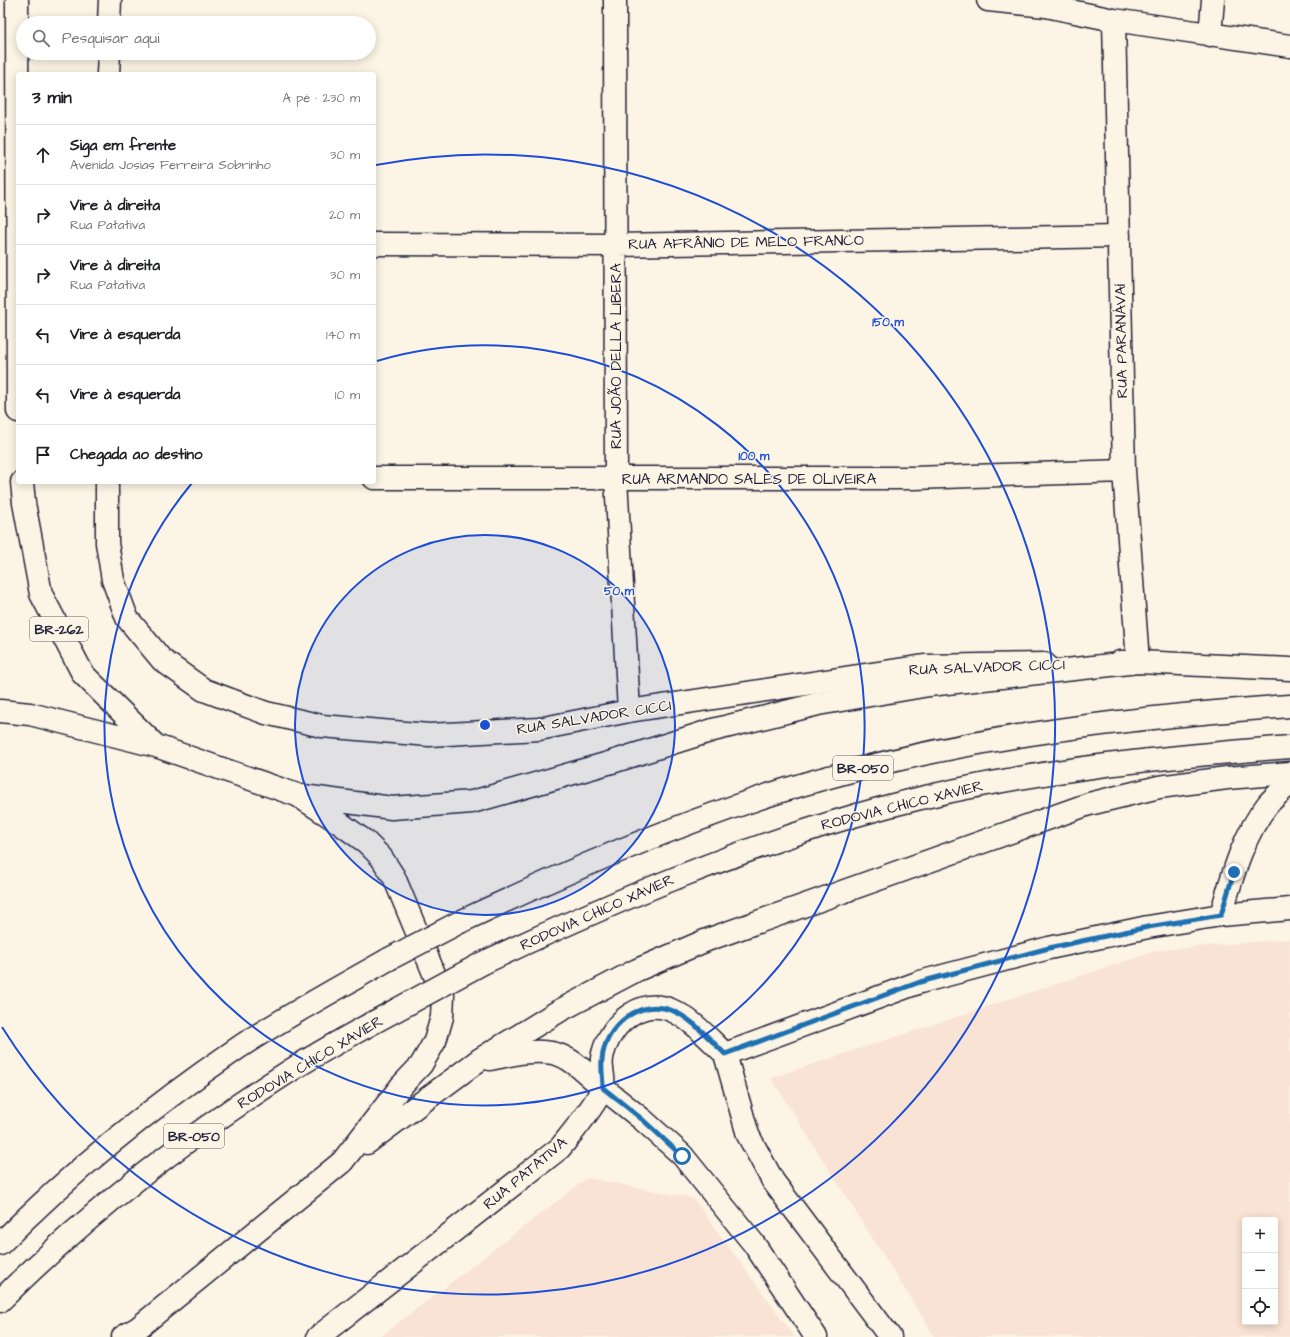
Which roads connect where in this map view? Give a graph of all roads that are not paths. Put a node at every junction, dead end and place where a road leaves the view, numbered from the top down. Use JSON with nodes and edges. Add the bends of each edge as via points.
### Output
{"nodes":[{"id":1,"x":17,"y":0,"type":"edge"},
{"id":2,"x":110,"y":0,"type":"edge"},
{"id":3,"x":615,"y":0,"type":"edge"},
{"id":4,"x":988,"y":0,"type":"edge"},
{"id":5,"x":1213,"y":0,"type":"edge"},
{"id":6,"x":17,"y":16,"type":"edge"},
{"id":7,"x":109,"y":16,"type":"edge"},
{"id":8,"x":1114,"y":20,"type":"junction"},
{"id":9,"x":1210,"y":35,"type":"junction"},
{"id":10,"x":1290,"y":46,"type":"edge"},
{"id":11,"x":17,"y":60,"type":"edge"},
{"id":12,"x":109,"y":60,"type":"edge"},
{"id":13,"x":17,"y":72,"type":"edge"},
{"id":14,"x":108,"y":72,"type":"edge"},
{"id":15,"x":1118,"y":236,"type":"junction"},
{"id":16,"x":376,"y":244,"type":"edge"},
{"id":17,"x":616,"y":245,"type":"junction"},
{"id":18,"x":1124,"y":471,"type":"junction"},
{"id":19,"x":376,"y":478,"type":"edge"},
{"id":20,"x":616,"y":479,"type":"junction"},
{"id":21,"x":22,"y":484,"type":"edge"},
{"id":22,"x":107,"y":484,"type":"edge"},
{"id":23,"x":1138,"y":662,"type":"junction"},
{"id":24,"x":1290,"y":669,"type":"edge"},
{"id":25,"x":1290,"y":706,"type":"edge"},
{"id":26,"x":0,"y":711,"type":"edge"},
{"id":27,"x":629,"y":711,"type":"junction"},
{"id":28,"x":156,"y":746,"type":"junction"},
{"id":29,"x":1290,"y":747,"type":"edge"},
{"id":30,"x":1290,"y":773,"type":"edge"},
{"id":31,"x":1290,"y":783,"type":"edge"},
{"id":32,"x":297,"y":795,"type":"junction"},
{"id":33,"x":1290,"y":909,"type":"edge"},
{"id":34,"x":1221,"y":915,"type":"junction"},
{"id":35,"x":725,"y":1054,"type":"junction"},
{"id":36,"x":479,"y":1060,"type":"junction"},
{"id":37,"x":603,"y":1088,"type":"junction"},
{"id":38,"x":342,"y":1162,"type":"junction"},
{"id":39,"x":0,"y":1244,"type":"edge"},
{"id":40,"x":0,"y":1301,"type":"edge"},
{"id":41,"x":129,"y":1334,"type":"edge"},
{"id":42,"x":318,"y":1337,"type":"edge"},
{"id":43,"x":816,"y":1337,"type":"edge"},
{"id":44,"x":890,"y":1337,"type":"edge"}],
"edges":[{"from":1,"to":6,"type":"main road"},
{"from":2,"to":7,"type":"main road"},
{"from":3,"to":17,"type":"main road","name":"RUA JOÃO DELLA LIBERA"},
{"from":4,"to":8,"type":"main road","via":[[1046,6]]},
{"from":5,"to":9,"type":"main road"},
{"from":8,"to":9,"type":"main road"},
{"from":8,"to":15,"type":"main road","name":"RUA PARANÁVAÍ"},
{"from":9,"to":10,"type":"main road"},
{"from":11,"to":13,"type":"main road"},
{"from":12,"to":14,"type":"main road"},
{"from":15,"to":17,"type":"main road","name":"RUA AFRÂNIO DE MELO FRANCO"},
{"from":15,"to":18,"type":"main road","name":"RUA PARANÁVAÍ"},
{"from":16,"to":17,"type":"main road","name":"RUA AFRÂNIO DE MELO FRANCO"},
{"from":17,"to":20,"type":"main road","name":"RUA JOÃO DELLA LIBERA"},
{"from":18,"to":20,"type":"main road","name":"RUA ARMANDO SALES DE OLIVEIRA","via":[[914,478]]},
{"from":18,"to":23,"type":"main road","name":"RUA PARANÁVAÍ"},
{"from":19,"to":20,"type":"main road","name":"RUA ARMANDO SALES DE OLIVEIRA"},
{"from":20,"to":27,"type":"main road","name":"RUA JOÃO DELLA LIBERA"},
{"from":21,"to":28,"type":"main road","number":"BR-262","via":[[41,594],[83,674]]},
{"from":22,"to":27,"type":"main road","name":"RUA SALVADOR CICCI","via":[[106,543],[112,580],[127,618],[162,660],[204,690],[266,713],[322,726],[429,735],[539,729]]},
{"from":23,"to":24,"type":"main road"},
{"from":23,"to":27,"type":"main road","name":"RUA SALVADOR CICCI","via":[[924,666]]},
{"from":23,"to":32,"type":"main road","via":[[929,685],[818,704],[713,730],[472,802],[392,808]]},
{"from":25,"to":39,"type":"main road","number":"BR-050","bridge":true,"via":[[1210,711],[1099,723],[876,765],[778,792],[680,827],[570,871],[460,922],[389,959],[312,1002],[239,1048],[169,1097],[101,1151]]},
{"from":26,"to":28,"type":"main road","via":[[30,714]]},
{"from":28,"to":32,"type":"main road"},
{"from":29,"to":40,"type":"main road","name":"RODOVIA CHICO XAVIER","number":"BR-050","bridge":true,"via":[[1100,766],[1006,780],[891,805],[726,857],[569,923],[483,963],[283,1075],[172,1152],[121,1192]]},
{"from":30,"to":36,"type":"main road","via":[[1158,787],[1090,804],[780,913],[637,970],[558,1011]]},
{"from":31,"to":34,"type":"main road","via":[[1268,804],[1251,832],[1234,872]]},
{"from":32,"to":38,"type":"main road","via":[[366,842],[381,857],[394,878],[443,995],[442,1017],[437,1035],[421,1065],[402,1085]]},
{"from":33,"to":34,"type":"main road"},
{"from":34,"to":35,"type":"main road","via":[[1049,948],[920,982]]},
{"from":35,"to":37,"type":"main road","via":[[693,1024],[671,1010],[652,1006],[631,1013],[612,1033],[602,1059]]},
{"from":35,"to":44,"type":"main road","via":[[748,1135],[773,1181]]},
{"from":36,"to":37,"type":"main road","via":[[531,1051],[553,1053],[570,1061]]},
{"from":36,"to":38,"type":"main road"},
{"from":37,"to":42,"type":"main road","name":"RUA PATATIVA","via":[[560,1148]]},
{"from":37,"to":43,"type":"main road","via":[[682,1156],[754,1244]]},
{"from":38,"to":41,"type":"main road"}]}
